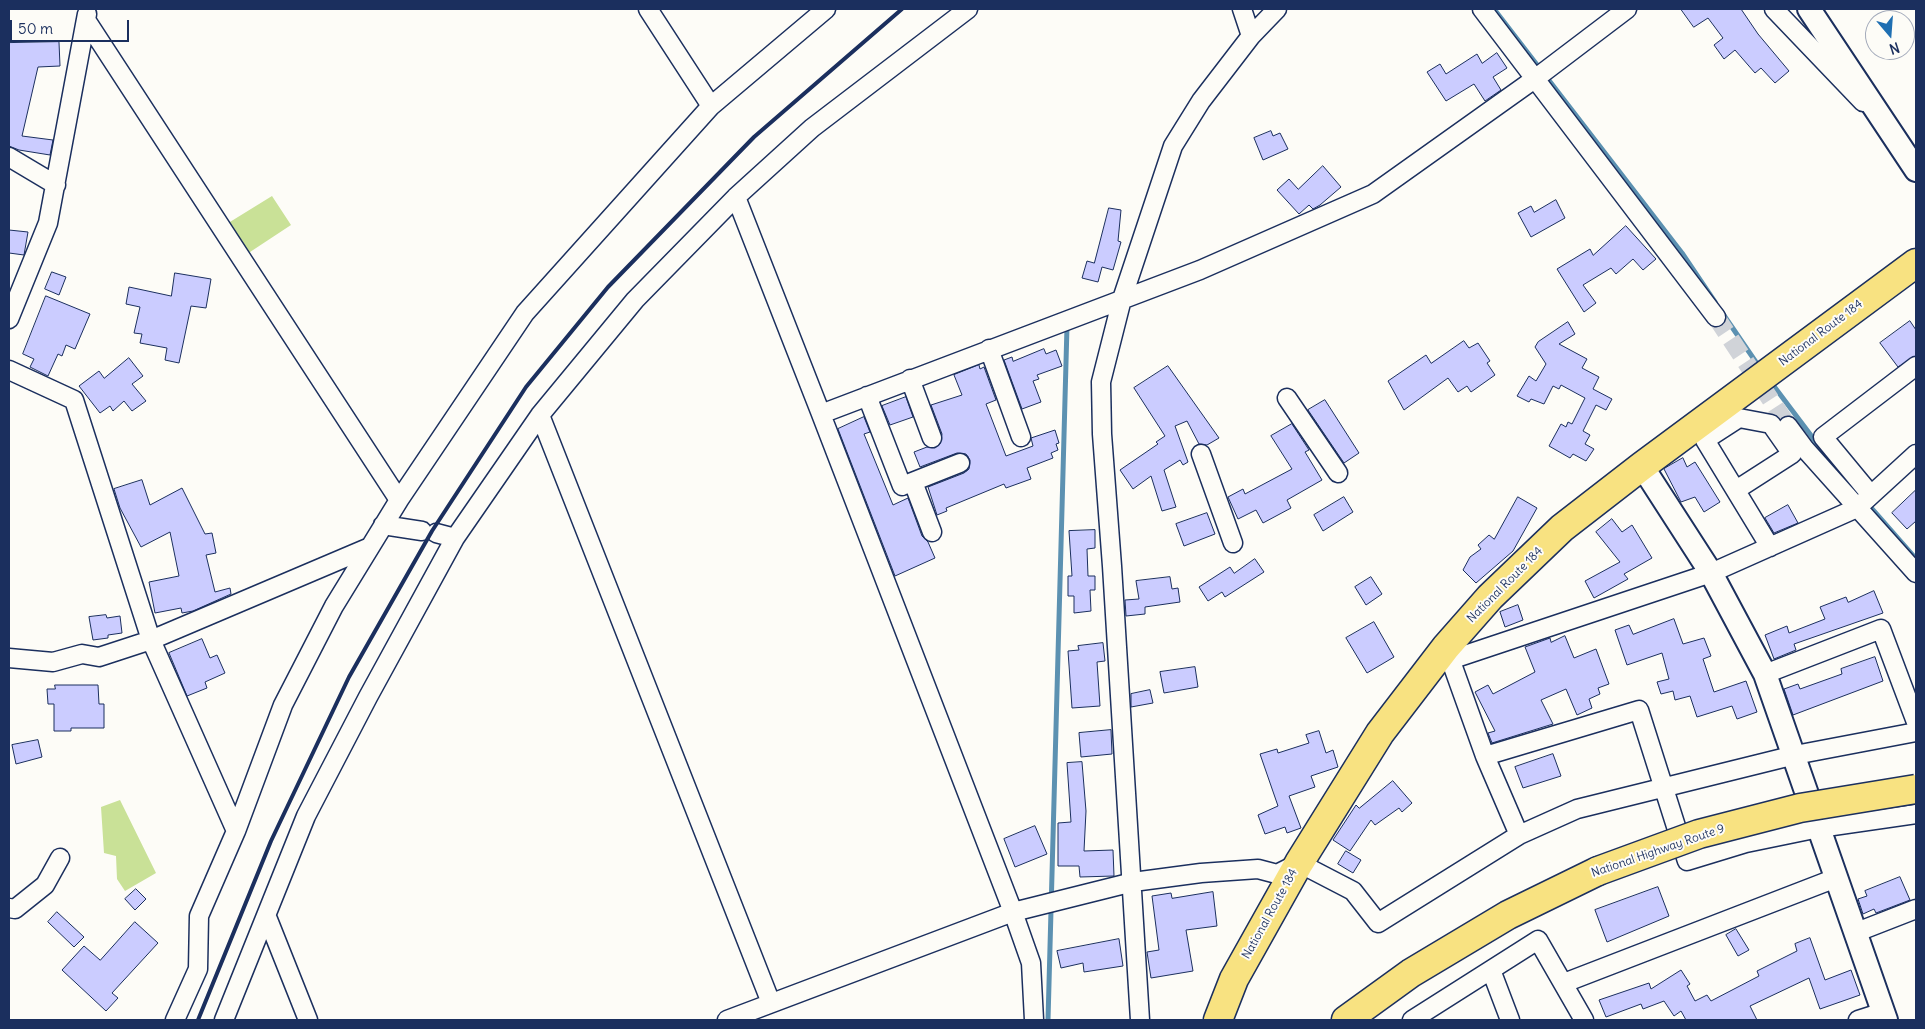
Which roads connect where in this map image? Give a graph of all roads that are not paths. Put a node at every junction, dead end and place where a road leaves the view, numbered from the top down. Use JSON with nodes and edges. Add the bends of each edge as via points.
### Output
{"nodes":[{"id":1,"x":648,"y":9,"type":"edge"},
{"id":2,"x":826,"y":9,"type":"edge"},
{"id":3,"x":968,"y":9,"type":"edge"},
{"id":4,"x":1242,"y":9,"type":"edge"},
{"id":5,"x":1277,"y":9,"type":"edge"},
{"id":6,"x":1482,"y":9,"type":"edge"},
{"id":7,"x":1628,"y":9,"type":"edge"},
{"id":8,"x":1774,"y":9,"type":"edge"},
{"id":9,"x":1810,"y":9,"type":"edge"},
{"id":10,"x":87,"y":14,"type":"edge"},
{"id":11,"x":1251,"y":36,"type":"junction"},
{"id":12,"x":1536,"y":78,"type":"junction"},
{"id":13,"x":711,"y":106,"type":"junction"},
{"id":14,"x":1894,"y":136,"type":"junction"},
{"id":15,"x":9,"y":157,"type":"edge"},
{"id":16,"x":1916,"y":170,"type":"edge"},
{"id":17,"x":56,"y":184,"type":"junction"},
{"id":18,"x":736,"y":197,"type":"junction"},
{"id":19,"x":1916,"y":263,"type":"edge"},
{"id":20,"x":1122,"y":299,"type":"junction"},
{"id":21,"x":1716,"y":317,"type":"tunnel mouth"},
{"id":22,"x":9,"y":319,"type":"edge"},
{"id":23,"x":989,"y":349,"type":"junction"},
{"id":24,"x":1916,"y":366,"type":"edge"},
{"id":25,"x":9,"y":370,"type":"edge"},
{"id":26,"x":910,"y":379,"type":"junction"},
{"id":27,"x":867,"y":396,"type":"junction"},
{"id":28,"x":1287,"y":398,"type":"dead end"},
{"id":29,"x":821,"y":414,"type":"junction"},
{"id":30,"x":540,"y":415,"type":"junction"},
{"id":31,"x":1788,"y":426,"type":"tunnel mouth"},
{"id":32,"x":1022,"y":437,"type":"dead end"},
{"id":33,"x":932,"y":438,"type":"dead end"},
{"id":34,"x":1201,"y":454,"type":"dead end"},
{"id":35,"x":1916,"y":454,"type":"edge"},
{"id":36,"x":960,"y":463,"type":"dead end"},
{"id":37,"x":1642,"y":466,"type":"junction"},
{"id":38,"x":1338,"y":472,"type":"dead end"},
{"id":39,"x":913,"y":482,"type":"junction"},
{"id":40,"x":1736,"y":490,"type":"junction"},
{"id":41,"x":1871,"y":495,"type":"junction"},
{"id":42,"x":399,"y":500,"type":"junction"},
{"id":43,"x":1857,"y":508,"type":"junction"},
{"id":44,"x":383,"y":526,"type":"junction"},
{"id":45,"x":932,"y":532,"type":"dead end"},
{"id":46,"x":456,"y":538,"type":"junction"},
{"id":47,"x":1233,"y":543,"type":"dead end"},
{"id":48,"x":370,"y":547,"type":"junction"},
{"id":49,"x":1770,"y":547,"type":"junction"},
{"id":50,"x":1710,"y":573,"type":"junction"},
{"id":51,"x":1916,"y":573,"type":"edge"},
{"id":52,"x":151,"y":640,"type":"junction"},
{"id":53,"x":1448,"y":654,"type":"junction"},
{"id":54,"x":9,"y":658,"type":"edge"},
{"id":55,"x":1766,"y":674,"type":"junction"},
{"id":56,"x":1916,"y":722,"type":"edge"},
{"id":57,"x":1916,"y":732,"type":"edge"},
{"id":58,"x":1794,"y":754,"type":"junction"},
{"id":59,"x":1486,"y":756,"type":"junction"},
{"id":60,"x":1663,"y":789,"type":"junction"},
{"id":61,"x":1916,"y":789,"type":"edge"},
{"id":62,"x":1916,"y":814,"type":"edge"},
{"id":63,"x":1819,"y":828,"type":"junction"},
{"id":64,"x":236,"y":831,"type":"junction"},
{"id":65,"x":1519,"y":834,"type":"junction"},
{"id":66,"x":60,"y":858,"type":"dead end"},
{"id":67,"x":1299,"y":863,"type":"junction"},
{"id":68,"x":1836,"y":878,"type":"junction"},
{"id":69,"x":1133,"y":882,"type":"junction"},
{"id":70,"x":9,"y":908,"type":"edge"},
{"id":71,"x":1916,"y":909,"type":"edge"},
{"id":72,"x":1013,"y":912,"type":"junction"},
{"id":73,"x":267,"y":918,"type":"junction"},
{"id":74,"x":1857,"y":932,"type":"junction"},
{"id":75,"x":1491,"y":970,"type":"junction"},
{"id":76,"x":1564,"y":982,"type":"junction"},
{"id":77,"x":768,"y":1010,"type":"edge"},
{"id":78,"x":1885,"y":1016,"type":"edge"},
{"id":79,"x":175,"y":1020,"type":"edge"},
{"id":80,"x":224,"y":1020,"type":"edge"},
{"id":81,"x":308,"y":1020,"type":"edge"},
{"id":82,"x":726,"y":1020,"type":"edge"},
{"id":83,"x":1034,"y":1020,"type":"edge"},
{"id":84,"x":1140,"y":1020,"type":"edge"},
{"id":85,"x":1218,"y":1020,"type":"edge"},
{"id":86,"x":1346,"y":1020,"type":"edge"},
{"id":87,"x":1412,"y":1020,"type":"edge"},
{"id":88,"x":1510,"y":1020,"type":"edge"},
{"id":89,"x":1584,"y":1020,"type":"edge"},
{"id":90,"x":1858,"y":1020,"type":"edge"}],
"edges":[{"from":1,"to":13,"type":"street"},
{"from":2,"to":13,"type":"street"},
{"from":3,"to":18,"type":"street","via":[[812,128]]},
{"from":4,"to":11,"type":"street"},
{"from":5,"to":11,"type":"street"},
{"from":6,"to":12,"type":"street"},
{"from":7,"to":12,"type":"street"},
{"from":8,"to":14,"type":"street"},
{"from":9,"to":14,"type":"street"},
{"from":10,"to":17,"type":"street"},
{"from":10,"to":42,"type":"street"},
{"from":11,"to":20,"type":"street","via":[[1201,101],[1173,146]]},
{"from":12,"to":20,"type":"street","via":[[1373,194],[1200,270]]},
{"from":12,"to":21,"type":"street"},
{"from":13,"to":42,"type":"street","via":[[525,313]]},
{"from":14,"to":16,"type":"street"},
{"from":15,"to":17,"type":"street"},
{"from":17,"to":22,"type":"street","via":[[48,223]]},
{"from":18,"to":29,"type":"street"},
{"from":18,"to":30,"type":"street","via":[[635,300]]},
{"from":19,"to":37,"type":"highway","name":"National Route 184"},
{"from":20,"to":23,"type":"street"},
{"from":20,"to":69,"type":"street","via":[[1101,382]]},
{"from":23,"to":26,"type":"street"},
{"from":23,"to":32,"type":"street"},
{"from":24,"to":41,"type":"street","via":[[1823,437]]},
{"from":25,"to":52,"type":"street","via":[[74,400]]},
{"from":26,"to":27,"type":"street"},
{"from":26,"to":33,"type":"street"},
{"from":27,"to":29,"type":"street"},
{"from":27,"to":39,"type":"street","via":[[902,486]]},
{"from":28,"to":38,"type":"street"},
{"from":29,"to":72,"type":"street"},
{"from":30,"to":46,"type":"street"},
{"from":30,"to":77,"type":"street"},
{"from":31,"to":43,"type":"street","via":[[1804,449]]},
{"from":34,"to":47,"type":"street"},
{"from":35,"to":41,"type":"street"},
{"from":36,"to":39,"type":"street"},
{"from":37,"to":50,"type":"street"},
{"from":37,"to":53,"type":"highway","name":"National Route 184","via":[[1562,528],[1490,597]]},
{"from":39,"to":45,"type":"street"},
{"from":40,"to":40,"type":"street","via":[[1705,440],[1739,418],[1772,424],[1792,454]]},
{"from":40,"to":49,"type":"street"},
{"from":41,"to":43,"type":"street"},
{"from":42,"to":44,"type":"street"},
{"from":43,"to":49,"type":"street"},
{"from":43,"to":51,"type":"street"},
{"from":44,"to":46,"type":"street"},
{"from":44,"to":48,"type":"street"},
{"from":46,"to":73,"type":"street","via":[[306,816]]},
{"from":48,"to":52,"type":"street"},
{"from":48,"to":64,"type":"street","via":[[334,606],[283,705]]},
{"from":49,"to":50,"type":"street"},
{"from":50,"to":53,"type":"street"},
{"from":50,"to":55,"type":"street"},
{"from":52,"to":54,"type":"street","via":[[99,656],[82,654],[53,662]]},
{"from":52,"to":64,"type":"street"},
{"from":53,"to":59,"type":"street"},
{"from":53,"to":67,"type":"highway","name":"National Route 184","via":[[1380,733]]},
{"from":55,"to":56,"type":"street","via":[[1881,629]]},
{"from":55,"to":58,"type":"street"},
{"from":57,"to":58,"type":"street"},
{"from":58,"to":60,"type":"street"},
{"from":58,"to":63,"type":"street"},
{"from":59,"to":60,"type":"street","via":[[1639,710]]},
{"from":59,"to":65,"type":"street"},
{"from":60,"to":63,"type":"street","via":[[1687,861],[1746,843]]},
{"from":60,"to":65,"type":"street","via":[[1577,809]]},
{"from":61,"to":86,"type":"highway","name":"National Highway Route 9","bridge":true,"via":[[1791,810],[1700,834],[1598,871],[1508,916],[1411,973]]},
{"from":62,"to":63,"type":"street"},
{"from":63,"to":68,"type":"street"},
{"from":64,"to":79,"type":"street","via":[[199,916],[198,969]]},
{"from":65,"to":67,"type":"street","via":[[1378,923],[1353,891]]},
{"from":66,"to":70,"type":"street","via":[[44,885],[15,909]]},
{"from":67,"to":69,"type":"street","via":[[1278,874],[1258,869]]},
{"from":67,"to":85,"type":"highway","name":"National Route 184","via":[[1234,979]]},
{"from":68,"to":74,"type":"street"},
{"from":68,"to":76,"type":"street"},
{"from":69,"to":72,"type":"street"},
{"from":69,"to":84,"type":"street"},
{"from":71,"to":74,"type":"street"},
{"from":72,"to":77,"type":"street"},
{"from":72,"to":83,"type":"street","via":[[1032,963]]},
{"from":73,"to":80,"type":"street"},
{"from":73,"to":81,"type":"street"},
{"from":74,"to":78,"type":"street"},
{"from":75,"to":76,"type":"street","via":[[1538,940]]},
{"from":75,"to":87,"type":"street"},
{"from":75,"to":88,"type":"street"},
{"from":76,"to":89,"type":"street"},
{"from":77,"to":82,"type":"street"},
{"from":78,"to":90,"type":"street"}]}
